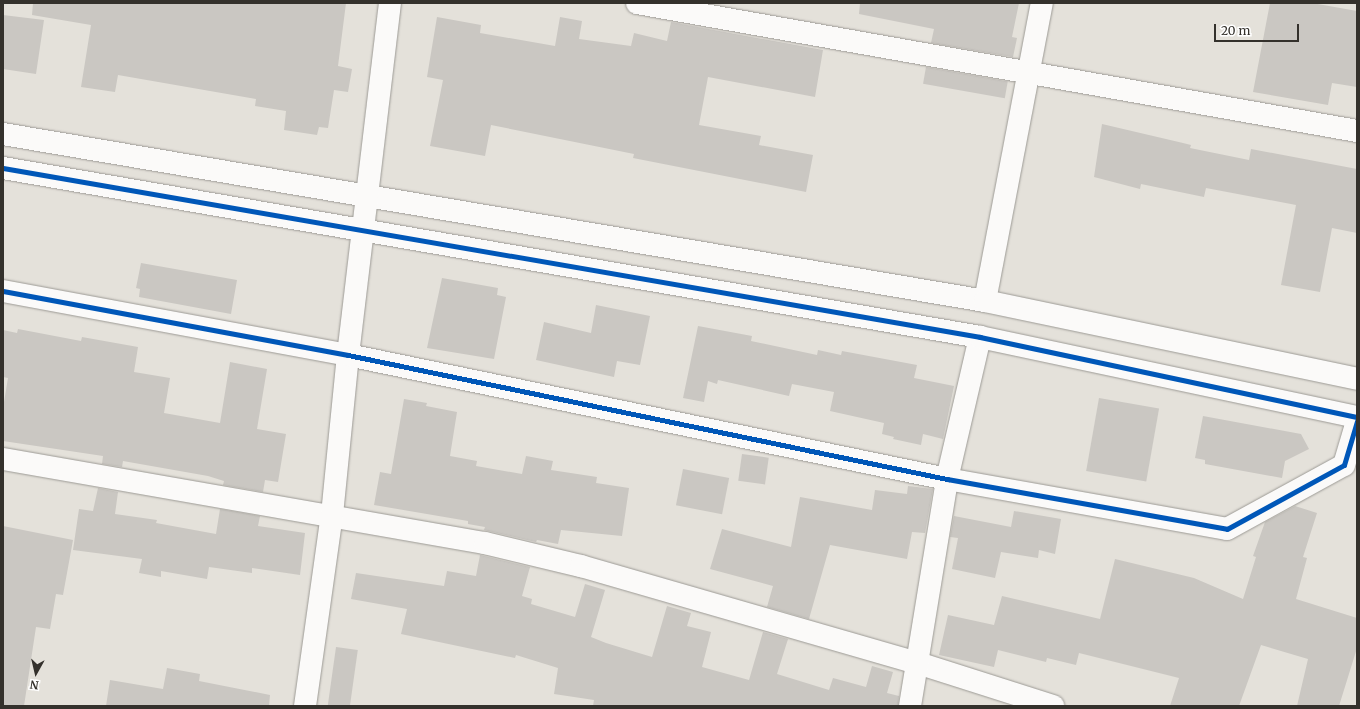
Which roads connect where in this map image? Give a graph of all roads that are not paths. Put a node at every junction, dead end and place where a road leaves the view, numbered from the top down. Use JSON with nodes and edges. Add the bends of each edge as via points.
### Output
{"nodes":[{"id":1,"x":390,"y":3,"type":"edge"},
{"id":2,"x":638,"y":3,"type":"edge"},
{"id":3,"x":1042,"y":3,"type":"edge"},
{"id":4,"x":1027,"y":72,"type":"junction"},
{"id":5,"x":1357,"y":131,"type":"edge"},
{"id":6,"x":3,"y":134,"type":"edge"},
{"id":7,"x":3,"y":168,"type":"edge"},
{"id":8,"x":365,"y":197,"type":"junction"},
{"id":9,"x":362,"y":231,"type":"junction"},
{"id":10,"x":3,"y":291,"type":"edge"},
{"id":11,"x":985,"y":301,"type":"junction"},
{"id":12,"x":980,"y":337,"type":"junction"},
{"id":13,"x":348,"y":355,"type":"junction"},
{"id":14,"x":1357,"y":379,"type":"edge"},
{"id":15,"x":1357,"y":417,"type":"edge"},
{"id":16,"x":1357,"y":420,"type":"edge"},
{"id":17,"x":3,"y":459,"type":"edge"},
{"id":18,"x":947,"y":479,"type":"junction"},
{"id":19,"x":332,"y":515,"type":"junction"},
{"id":20,"x":918,"y":663,"type":"junction"},
{"id":21,"x":305,"y":706,"type":"edge"},
{"id":22,"x":910,"y":706,"type":"edge"},
{"id":23,"x":1053,"y":706,"type":"edge"}],
"edges":[{"from":1,"to":8,"type":"street"},
{"from":2,"to":4,"type":"street"},
{"from":3,"to":4,"type":"street"},
{"from":4,"to":5,"type":"street"},
{"from":4,"to":11,"type":"street"},
{"from":6,"to":8,"type":"street"},
{"from":7,"to":9,"type":"street","via":[[231,205]]},
{"from":8,"to":9,"type":"street"},
{"from":8,"to":11,"type":"street"},
{"from":9,"to":12,"type":"street"},
{"from":9,"to":13,"type":"street"},
{"from":10,"to":13,"type":"street"},
{"from":11,"to":14,"type":"street"},
{"from":12,"to":15,"type":"street"},
{"from":12,"to":18,"type":"street"},
{"from":13,"to":18,"type":"street"},
{"from":13,"to":19,"type":"street"},
{"from":16,"to":18,"type":"street","via":[[1344,465],[1227,529]]},
{"from":17,"to":19,"type":"street"},
{"from":18,"to":20,"type":"street"},
{"from":19,"to":20,"type":"street","via":[[485,543],[582,566]]},
{"from":19,"to":21,"type":"street"},
{"from":20,"to":22,"type":"street"},
{"from":20,"to":23,"type":"street"}]}
